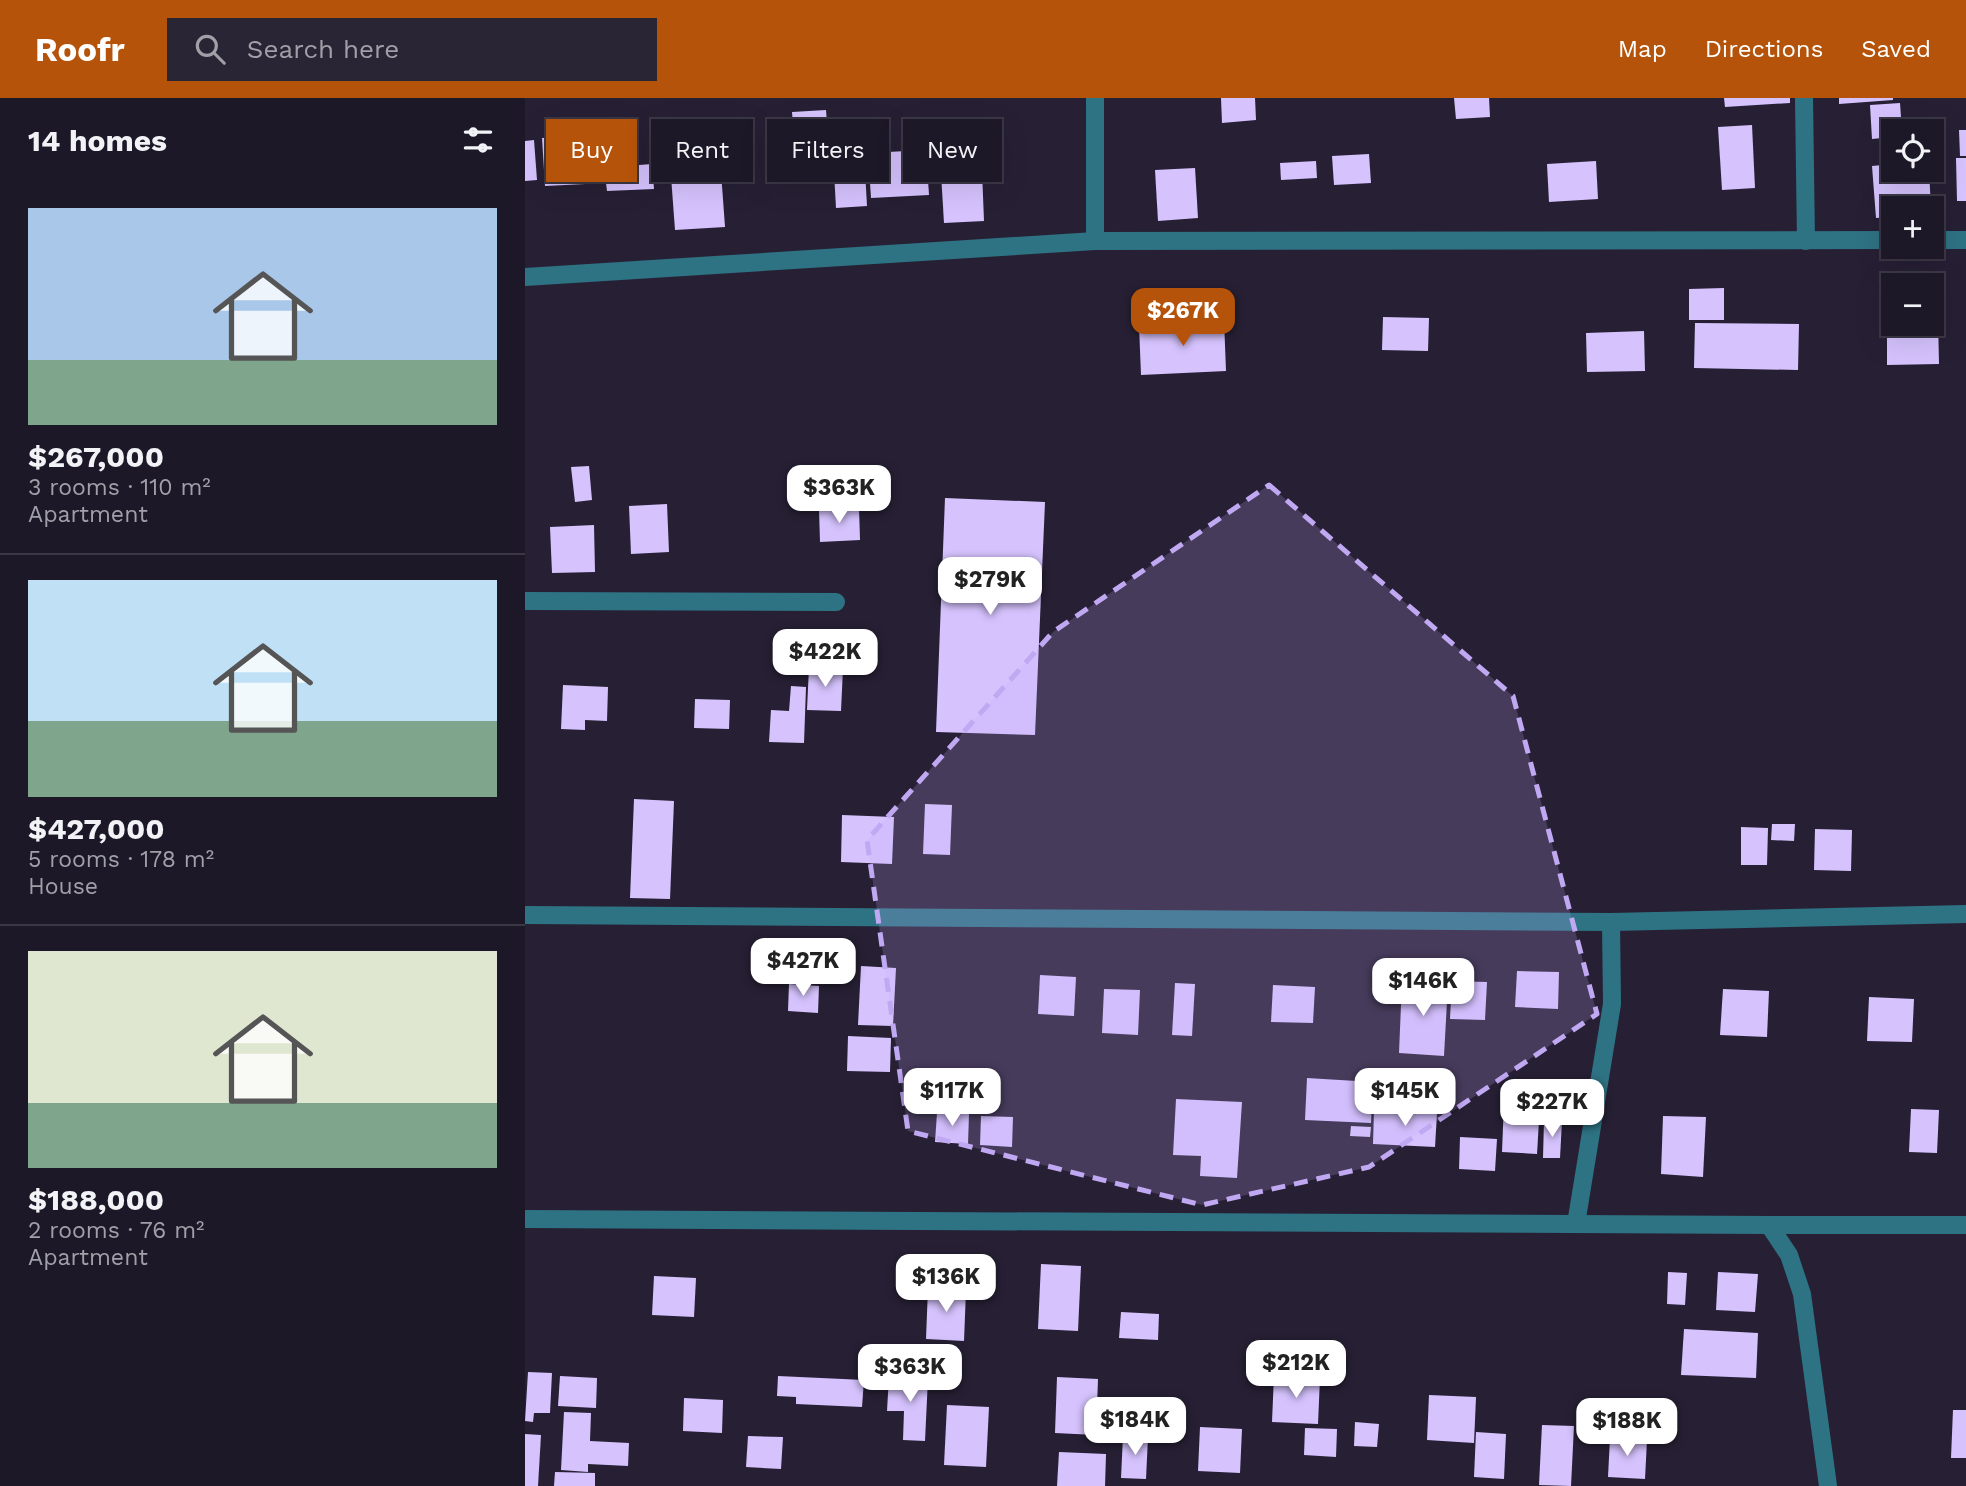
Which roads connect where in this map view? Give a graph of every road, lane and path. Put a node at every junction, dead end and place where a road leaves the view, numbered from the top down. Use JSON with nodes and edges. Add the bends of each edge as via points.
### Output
{"nodes":[{"id":1,"x":1095,"y":98,"type":"edge"},
{"id":2,"x":1804,"y":98,"type":"edge"},
{"id":3,"x":1881,"y":240,"type":"edge"},
{"id":4,"x":1944,"y":240,"type":"edge"},
{"id":5,"x":1966,"y":240,"type":"edge"},
{"id":6,"x":1807,"y":241,"type":"junction"},
{"id":7,"x":1095,"y":242,"type":"junction"},
{"id":8,"x":525,"y":277,"type":"edge"},
{"id":9,"x":525,"y":601,"type":"edge"},
{"id":10,"x":836,"y":602,"type":"dead end"},
{"id":11,"x":1966,"y":914,"type":"edge"},
{"id":12,"x":525,"y":915,"type":"edge"},
{"id":13,"x":1611,"y":922,"type":"junction"},
{"id":14,"x":525,"y":1219,"type":"edge"},
{"id":15,"x":1576,"y":1224,"type":"junction"},
{"id":16,"x":1769,"y":1225,"type":"junction"},
{"id":17,"x":1966,"y":1225,"type":"edge"},
{"id":18,"x":1828,"y":1486,"type":"edge"}],
"edges":[{"from":1,"to":7,"type":"street"},
{"from":2,"to":6,"type":"street"},
{"from":3,"to":6,"type":"street"},
{"from":4,"to":5,"type":"street"},
{"from":6,"to":7,"type":"street"},
{"from":7,"to":8,"type":"street"},
{"from":9,"to":10,"type":"street"},
{"from":11,"to":13,"type":"street"},
{"from":12,"to":13,"type":"street"},
{"from":13,"to":15,"type":"street","via":[[1612,1004]]},
{"from":14,"to":15,"type":"street"},
{"from":15,"to":16,"type":"street"},
{"from":16,"to":17,"type":"street"},
{"from":16,"to":18,"type":"street","via":[[1789,1255],[1802,1294]]}]}
